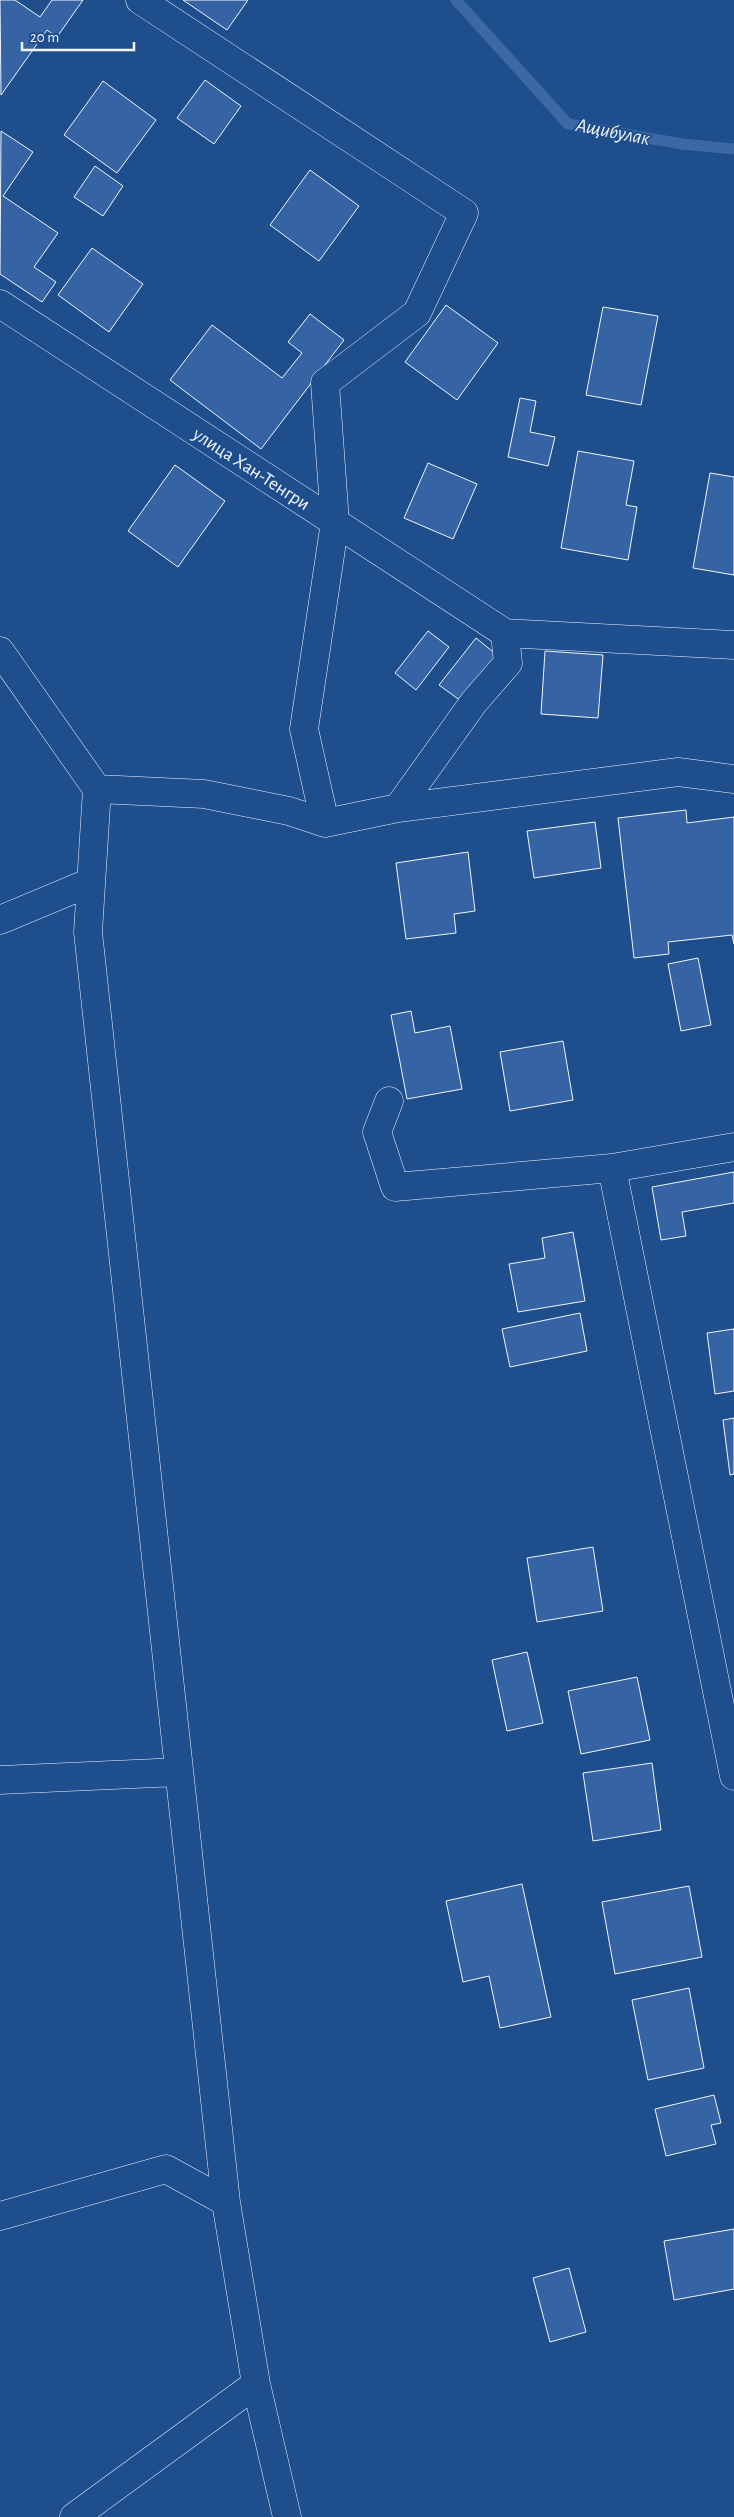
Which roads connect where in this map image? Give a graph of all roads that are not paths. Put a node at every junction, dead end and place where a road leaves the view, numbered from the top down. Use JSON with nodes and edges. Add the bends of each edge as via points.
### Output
{"nodes":[{"id":1,"x":140,"y":0,"type":"edge"},
{"id":2,"x":0,"y":304,"type":"edge"},
{"id":3,"x":335,"y":522,"type":"junction"},
{"id":4,"x":505,"y":633,"type":"junction"},
{"id":5,"x":734,"y":645,"type":"edge"},
{"id":6,"x":0,"y":651,"type":"edge"},
{"id":7,"x":734,"y":779,"type":"edge"},
{"id":8,"x":97,"y":789,"type":"junction"},
{"id":9,"x":398,"y":808,"type":"junction"},
{"id":10,"x":325,"y":823,"type":"junction"},
{"id":11,"x":91,"y":882,"type":"junction"},
{"id":12,"x":0,"y":920,"type":"edge"},
{"id":13,"x":389,"y":1101,"type":"dead end"},
{"id":14,"x":734,"y":1147,"type":"edge"},
{"id":15,"x":612,"y":1168,"type":"junction"},
{"id":16,"x":179,"y":1772,"type":"junction"},
{"id":17,"x":734,"y":1776,"type":"edge"},
{"id":18,"x":0,"y":1780,"type":"edge"},
{"id":19,"x":226,"y":2202,"type":"junction"},
{"id":20,"x":0,"y":2216,"type":"edge"},
{"id":21,"x":256,"y":2384,"type":"junction"},
{"id":22,"x":74,"y":2517,"type":"edge"},
{"id":23,"x":287,"y":2517,"type":"edge"}],
"edges":[{"from":1,"to":3,"type":"street","via":[[464,213],[417,313],[325,384]]},
{"from":2,"to":3,"type":"street","name":"улица Хан-Тенгри"},
{"from":3,"to":4,"type":"street","name":"улица Хан-Тенгри"},
{"from":3,"to":10,"type":"street","via":[[304,729]]},
{"from":4,"to":5,"type":"street"},
{"from":4,"to":9,"type":"street","via":[[508,663],[474,702]]},
{"from":6,"to":8,"type":"street"},
{"from":7,"to":9,"type":"street","via":[[678,772]]},
{"from":8,"to":10,"type":"street","via":[[204,794],[289,811]]},
{"from":8,"to":11,"type":"street"},
{"from":9,"to":10,"type":"street"},
{"from":11,"to":12,"type":"street"},
{"from":11,"to":16,"type":"street","via":[[88,932]]},
{"from":13,"to":15,"type":"street","via":[[377,1132],[395,1187]]},
{"from":14,"to":15,"type":"street"},
{"from":15,"to":17,"type":"street"},
{"from":16,"to":18,"type":"street"},
{"from":16,"to":19,"type":"street"},
{"from":19,"to":20,"type":"street","via":[[166,2169]]},
{"from":19,"to":21,"type":"street"},
{"from":21,"to":22,"type":"street"},
{"from":21,"to":23,"type":"street"}]}
